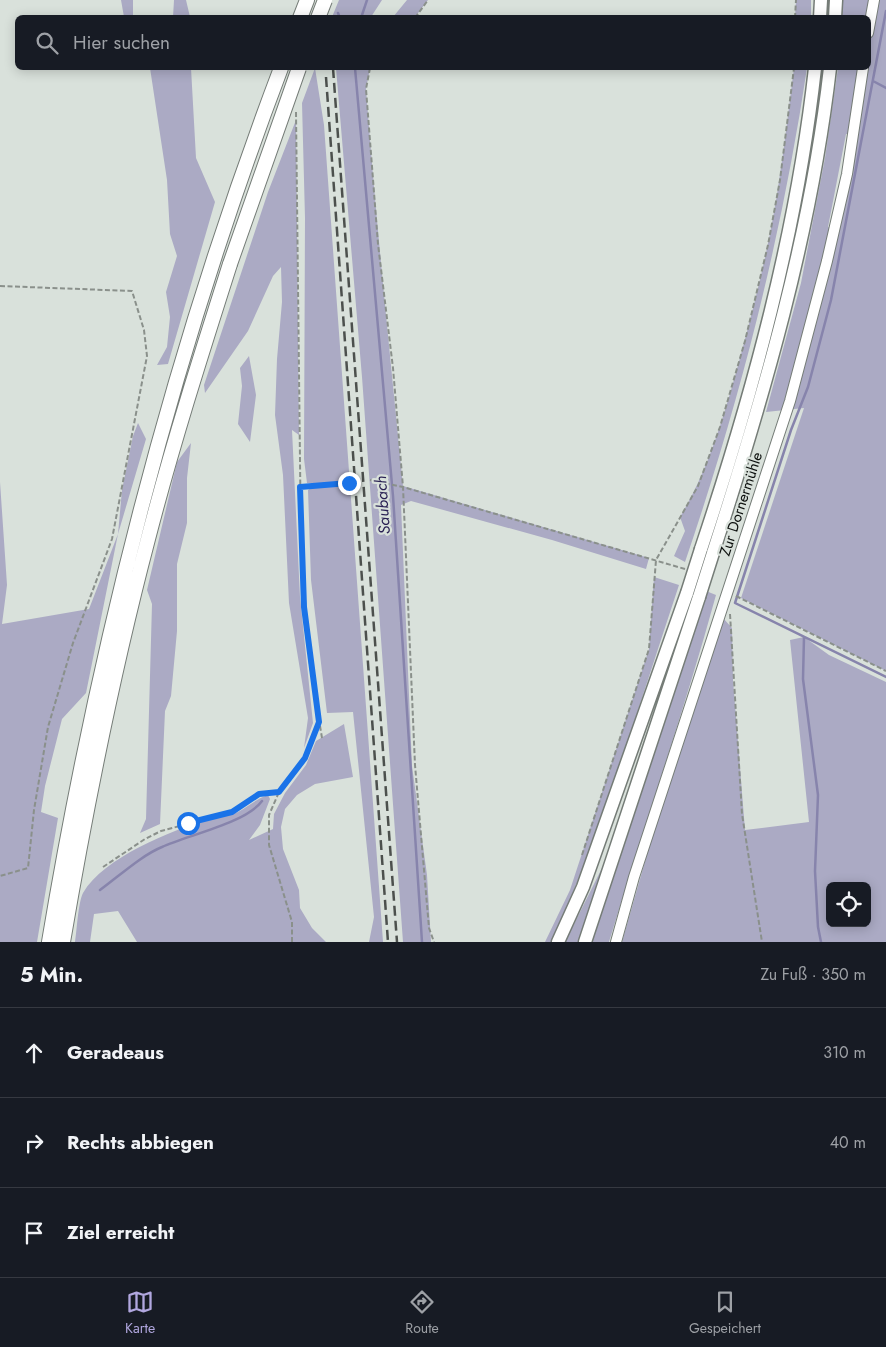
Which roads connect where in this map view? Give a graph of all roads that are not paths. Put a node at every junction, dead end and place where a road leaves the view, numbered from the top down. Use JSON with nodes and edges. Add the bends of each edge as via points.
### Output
{"nodes":[{"id":1,"x":307,"y":0,"type":"edge"},
{"id":2,"x":324,"y":0,"type":"edge"},
{"id":3,"x":820,"y":0,"type":"edge"},
{"id":4,"x":836,"y":0,"type":"edge"},
{"id":5,"x":874,"y":0,"type":"edge"},
{"id":6,"x":301,"y":15,"type":"edge"},
{"id":7,"x":319,"y":15,"type":"edge"},
{"id":8,"x":820,"y":15,"type":"edge"},
{"id":9,"x":835,"y":15,"type":"edge"},
{"id":10,"x":871,"y":16,"type":"edge"},
{"id":11,"x":280,"y":70,"type":"edge"},
{"id":12,"x":298,"y":70,"type":"edge"},
{"id":13,"x":815,"y":70,"type":"edge"},
{"id":14,"x":830,"y":70,"type":"edge"},
{"id":15,"x":863,"y":70,"type":"edge"},
{"id":16,"x":707,"y":551,"type":"junction"},
{"id":17,"x":693,"y":595,"type":"junction"},
{"id":18,"x":49,"y":942,"type":"edge"},
{"id":19,"x":64,"y":942,"type":"edge"},
{"id":20,"x":558,"y":942,"type":"edge"},
{"id":21,"x":585,"y":942,"type":"edge"},
{"id":22,"x":616,"y":942,"type":"edge"}],
"edges":[{"from":1,"to":6,"type":"highway"},
{"from":2,"to":7,"type":"highway","bridge":true},
{"from":3,"to":8,"type":"main road"},
{"from":4,"to":9,"type":"main road"},
{"from":5,"to":10,"type":"street"},
{"from":11,"to":18,"type":"highway","via":[[214,261],[121,588],[86,743]]},
{"from":12,"to":19,"type":"highway","bridge":true,"via":[[230,264],[141,566],[100,747]]},
{"from":13,"to":16,"type":"main road","via":[[795,200],[775,291]]},
{"from":14,"to":16,"type":"main road","via":[[809,204],[790,286],[757,415]]},
{"from":15,"to":22,"type":"street","name":"Zur Dornermühle","via":[[847,174],[790,401]]},
{"from":16,"to":17,"type":"main road","bridge":true},
{"from":17,"to":20,"type":"main road","via":[[583,887]]},
{"from":17,"to":21,"type":"main road"}]}
